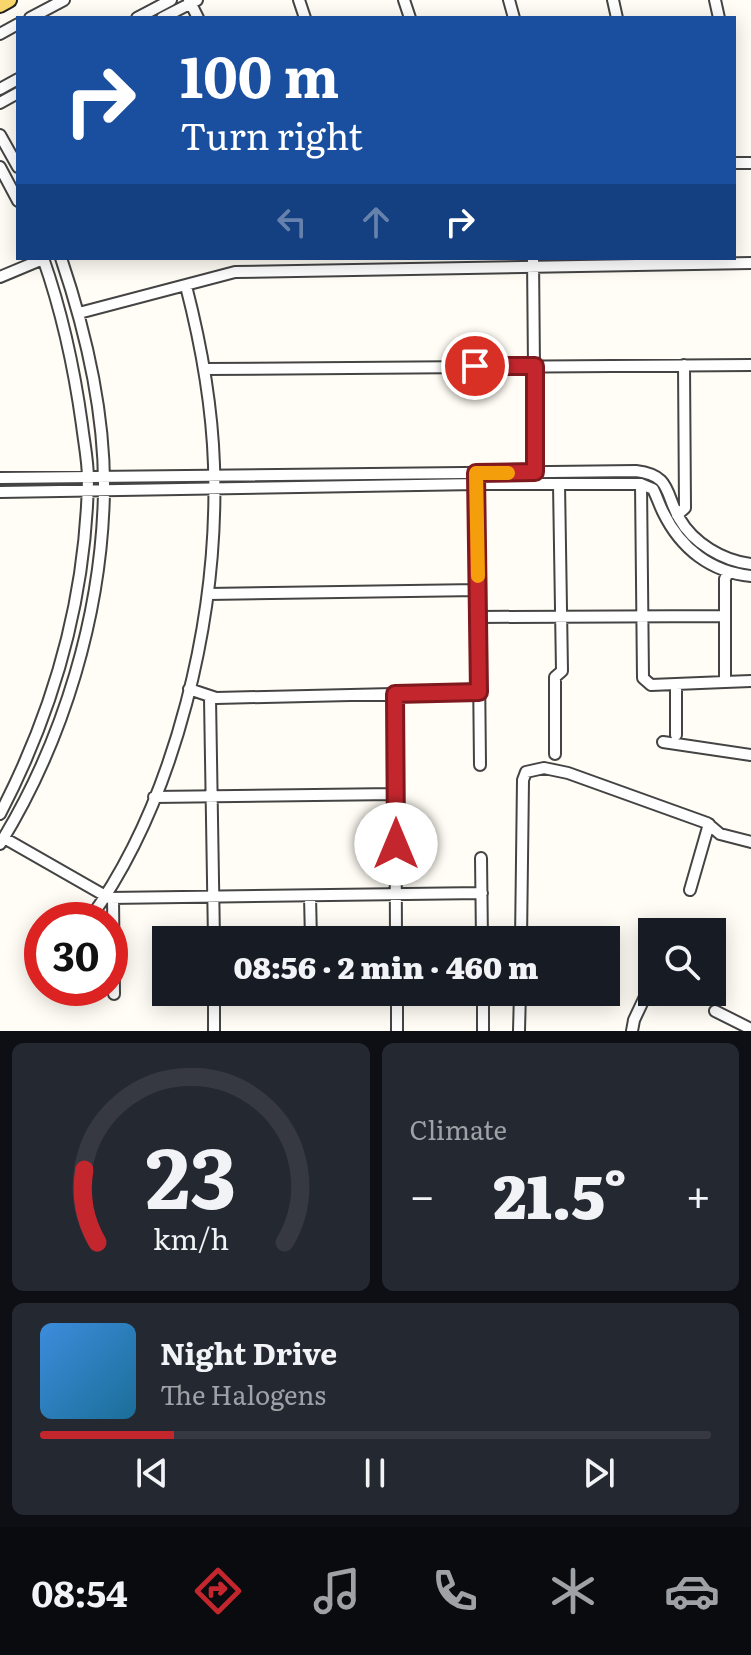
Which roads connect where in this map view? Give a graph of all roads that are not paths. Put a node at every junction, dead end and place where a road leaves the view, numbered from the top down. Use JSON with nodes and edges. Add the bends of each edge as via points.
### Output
{"nodes":[{"id":1,"x":9,"y":0,"type":"edge"},
{"id":2,"x":64,"y":0,"type":"edge"},
{"id":3,"x":171,"y":0,"type":"edge"},
{"id":4,"x":192,"y":1,"type":"edge"},
{"id":5,"x":0,"y":5,"type":"edge"},
{"id":6,"x":34,"y":16,"type":"edge"},
{"id":7,"x":141,"y":16,"type":"edge"},
{"id":8,"x":166,"y":16,"type":"edge"},
{"id":9,"x":0,"y":135,"type":"edge"},
{"id":10,"x":16,"y":163,"type":"edge"},
{"id":11,"x":0,"y":167,"type":"edge"},
{"id":12,"x":16,"y":197,"type":"edge"},
{"id":13,"x":41,"y":260,"type":"edge"},
{"id":14,"x":43,"y":260,"type":"edge"},
{"id":15,"x":62,"y":260,"type":"edge"},
{"id":16,"x":235,"y":260,"type":"edge"},
{"id":17,"x":533,"y":262,"type":"edge"},
{"id":18,"x":751,"y":263,"type":"edge"},
{"id":19,"x":235,"y":272,"type":"junction"},
{"id":20,"x":0,"y":277,"type":"edge"},
{"id":21,"x":186,"y":286,"type":"junction"},
{"id":22,"x":79,"y":313,"type":"junction"},
{"id":23,"x":684,"y":365,"type":"junction"},
{"id":24,"x":751,"y":365,"type":"edge"},
{"id":25,"x":535,"y":366,"type":"junction"},
{"id":26,"x":205,"y":369,"type":"junction"},
{"id":27,"x":88,"y":476,"type":"junction"},
{"id":28,"x":103,"y":476,"type":"junction"},
{"id":29,"x":0,"y":478,"type":"edge"},
{"id":30,"x":476,"y":478,"type":"junction"},
{"id":31,"x":535,"y":478,"type":"junction"},
{"id":32,"x":214,"y":482,"type":"junction"},
{"id":33,"x":559,"y":484,"type":"junction"},
{"id":34,"x":641,"y":484,"type":"junction"},
{"id":35,"x":104,"y":490,"type":"junction"},
{"id":36,"x":87,"y":491,"type":"junction"},
{"id":37,"x":0,"y":492,"type":"edge"},
{"id":38,"x":677,"y":515,"type":"junction"},
{"id":39,"x":751,"y":564,"type":"edge"},
{"id":40,"x":728,"y":572,"type":"junction"},
{"id":41,"x":751,"y":576,"type":"edge"},
{"id":42,"x":478,"y":590,"type":"junction"},
{"id":43,"x":208,"y":594,"type":"junction"},
{"id":44,"x":725,"y":616,"type":"junction"},
{"id":45,"x":478,"y":617,"type":"junction"},
{"id":46,"x":561,"y":617,"type":"junction"},
{"id":47,"x":642,"y":617,"type":"junction"},
{"id":48,"x":751,"y":681,"type":"edge"},
{"id":49,"x":725,"y":682,"type":"junction"},
{"id":50,"x":676,"y":685,"type":"junction"},
{"id":51,"x":189,"y":689,"type":"junction"},
{"id":52,"x":479,"y":692,"type":"junction"},
{"id":53,"x":395,"y":694,"type":"junction"},
{"id":54,"x":210,"y":698,"type":"junction"},
{"id":55,"x":676,"y":735,"type":"dead end"},
{"id":56,"x":663,"y":742,"type":"dead end"},
{"id":57,"x":555,"y":754,"type":"dead end"},
{"id":58,"x":751,"y":755,"type":"edge"},
{"id":59,"x":480,"y":765,"type":"dead end"},
{"id":60,"x":395,"y":794,"type":"junction"},
{"id":61,"x":213,"y":796,"type":"junction"},
{"id":62,"x":154,"y":797,"type":"junction"},
{"id":63,"x":0,"y":814,"type":"edge"},
{"id":64,"x":709,"y":824,"type":"junction"},
{"id":65,"x":2,"y":841,"type":"edge"},
{"id":66,"x":751,"y":842,"type":"edge"},
{"id":67,"x":481,"y":858,"type":"dead end"},
{"id":68,"x":690,"y":890,"type":"dead end"},
{"id":69,"x":482,"y":893,"type":"junction"},
{"id":70,"x":396,"y":894,"type":"junction"},
{"id":71,"x":310,"y":896,"type":"junction"},
{"id":72,"x":214,"y":897,"type":"junction"},
{"id":73,"x":109,"y":898,"type":"junction"},
{"id":74,"x":105,"y":902,"type":"edge"},
{"id":75,"x":109,"y":902,"type":"edge"},
{"id":76,"x":214,"y":926,"type":"edge"},
{"id":77,"x":311,"y":926,"type":"edge"},
{"id":78,"x":396,"y":926,"type":"edge"},
{"id":79,"x":482,"y":926,"type":"edge"},
{"id":80,"x":521,"y":926,"type":"edge"},
{"id":81,"x":214,"y":1006,"type":"edge"},
{"id":82,"x":397,"y":1006,"type":"edge"},
{"id":83,"x":483,"y":1006,"type":"edge"},
{"id":84,"x":520,"y":1006,"type":"edge"},
{"id":85,"x":641,"y":1006,"type":"edge"},
{"id":86,"x":715,"y":1011,"type":"dead end"},
{"id":87,"x":751,"y":1029,"type":"edge"},
{"id":88,"x":214,"y":1031,"type":"edge"},
{"id":89,"x":397,"y":1031,"type":"edge"},
{"id":90,"x":483,"y":1031,"type":"edge"},
{"id":91,"x":519,"y":1031,"type":"edge"},
{"id":92,"x":632,"y":1031,"type":"edge"}],
"edges":[{"from":1,"to":5,"type":"main road"},
{"from":2,"to":6,"type":"street"},
{"from":3,"to":7,"type":"street"},
{"from":4,"to":8,"type":"street"},
{"from":9,"to":10,"type":"street"},
{"from":11,"to":12,"type":"street"},
{"from":13,"to":20,"type":"street"},
{"from":14,"to":27,"type":"street","via":[[69,344]]},
{"from":15,"to":22,"type":"street"},
{"from":16,"to":19,"type":"street"},
{"from":17,"to":18,"type":"street"},
{"from":17,"to":19,"type":"street"},
{"from":17,"to":25,"type":"street"},
{"from":19,"to":21,"type":"street"},
{"from":21,"to":22,"type":"street"},
{"from":21,"to":26,"type":"street"},
{"from":22,"to":28,"type":"street"},
{"from":23,"to":24,"type":"street"},
{"from":23,"to":25,"type":"street"},
{"from":23,"to":38,"type":"street","via":[[685,508]]},
{"from":25,"to":26,"type":"street"},
{"from":25,"to":31,"type":"street"},
{"from":26,"to":32,"type":"street"},
{"from":27,"to":28,"type":"street"},
{"from":27,"to":29,"type":"street"},
{"from":27,"to":36,"type":"street"},
{"from":28,"to":32,"type":"street"},
{"from":28,"to":35,"type":"street"},
{"from":30,"to":31,"type":"street"},
{"from":30,"to":32,"type":"street"},
{"from":30,"to":42,"type":"street"},
{"from":31,"to":33,"type":"street"},
{"from":31,"to":38,"type":"street","via":[[649,473],[661,479]]},
{"from":32,"to":35,"type":"street"},
{"from":32,"to":43,"type":"street"},
{"from":33,"to":34,"type":"street"},
{"from":33,"to":46,"type":"street"},
{"from":34,"to":40,"type":"street","via":[[653,489],[672,529],[690,551]]},
{"from":34,"to":47,"type":"street"},
{"from":35,"to":36,"type":"street"},
{"from":35,"to":65,"type":"street","via":[[83,646],[53,738]]},
{"from":36,"to":37,"type":"street"},
{"from":36,"to":63,"type":"street","via":[[76,602],[53,689]]},
{"from":38,"to":39,"type":"street","via":[[712,550]]},
{"from":40,"to":41,"type":"street"},
{"from":40,"to":44,"type":"street"},
{"from":42,"to":43,"type":"street"},
{"from":42,"to":45,"type":"street"},
{"from":43,"to":51,"type":"street"},
{"from":44,"to":47,"type":"street"},
{"from":44,"to":49,"type":"street"},
{"from":45,"to":46,"type":"street"},
{"from":45,"to":52,"type":"street"},
{"from":46,"to":47,"type":"street"},
{"from":46,"to":57,"type":"street"},
{"from":47,"to":50,"type":"street","via":[[643,678],[651,685]]},
{"from":48,"to":49,"type":"street"},
{"from":49,"to":50,"type":"street"},
{"from":50,"to":55,"type":"street"},
{"from":51,"to":54,"type":"street"},
{"from":51,"to":62,"type":"street"},
{"from":52,"to":53,"type":"street"},
{"from":52,"to":59,"type":"street"},
{"from":53,"to":54,"type":"street"},
{"from":53,"to":60,"type":"street"},
{"from":54,"to":61,"type":"street"},
{"from":56,"to":58,"type":"street"},
{"from":60,"to":61,"type":"street"},
{"from":60,"to":70,"type":"street"},
{"from":61,"to":62,"type":"street"},
{"from":61,"to":72,"type":"street"},
{"from":62,"to":73,"type":"street"},
{"from":64,"to":66,"type":"street","via":[[720,834]]},
{"from":64,"to":68,"type":"street"},
{"from":64,"to":80,"type":"street","via":[[568,773],[544,768],[526,772]]},
{"from":65,"to":73,"type":"street"},
{"from":67,"to":69,"type":"street"},
{"from":69,"to":70,"type":"street"},
{"from":69,"to":79,"type":"street"},
{"from":70,"to":71,"type":"street"},
{"from":70,"to":78,"type":"street"},
{"from":71,"to":72,"type":"street"},
{"from":71,"to":77,"type":"street"},
{"from":72,"to":73,"type":"street"},
{"from":72,"to":76,"type":"street"},
{"from":73,"to":74,"type":"street"},
{"from":73,"to":75,"type":"street"},
{"from":81,"to":88,"type":"street"},
{"from":82,"to":89,"type":"street"},
{"from":83,"to":90,"type":"street"},
{"from":84,"to":91,"type":"street"},
{"from":85,"to":92,"type":"street"},
{"from":86,"to":87,"type":"street"}]}
